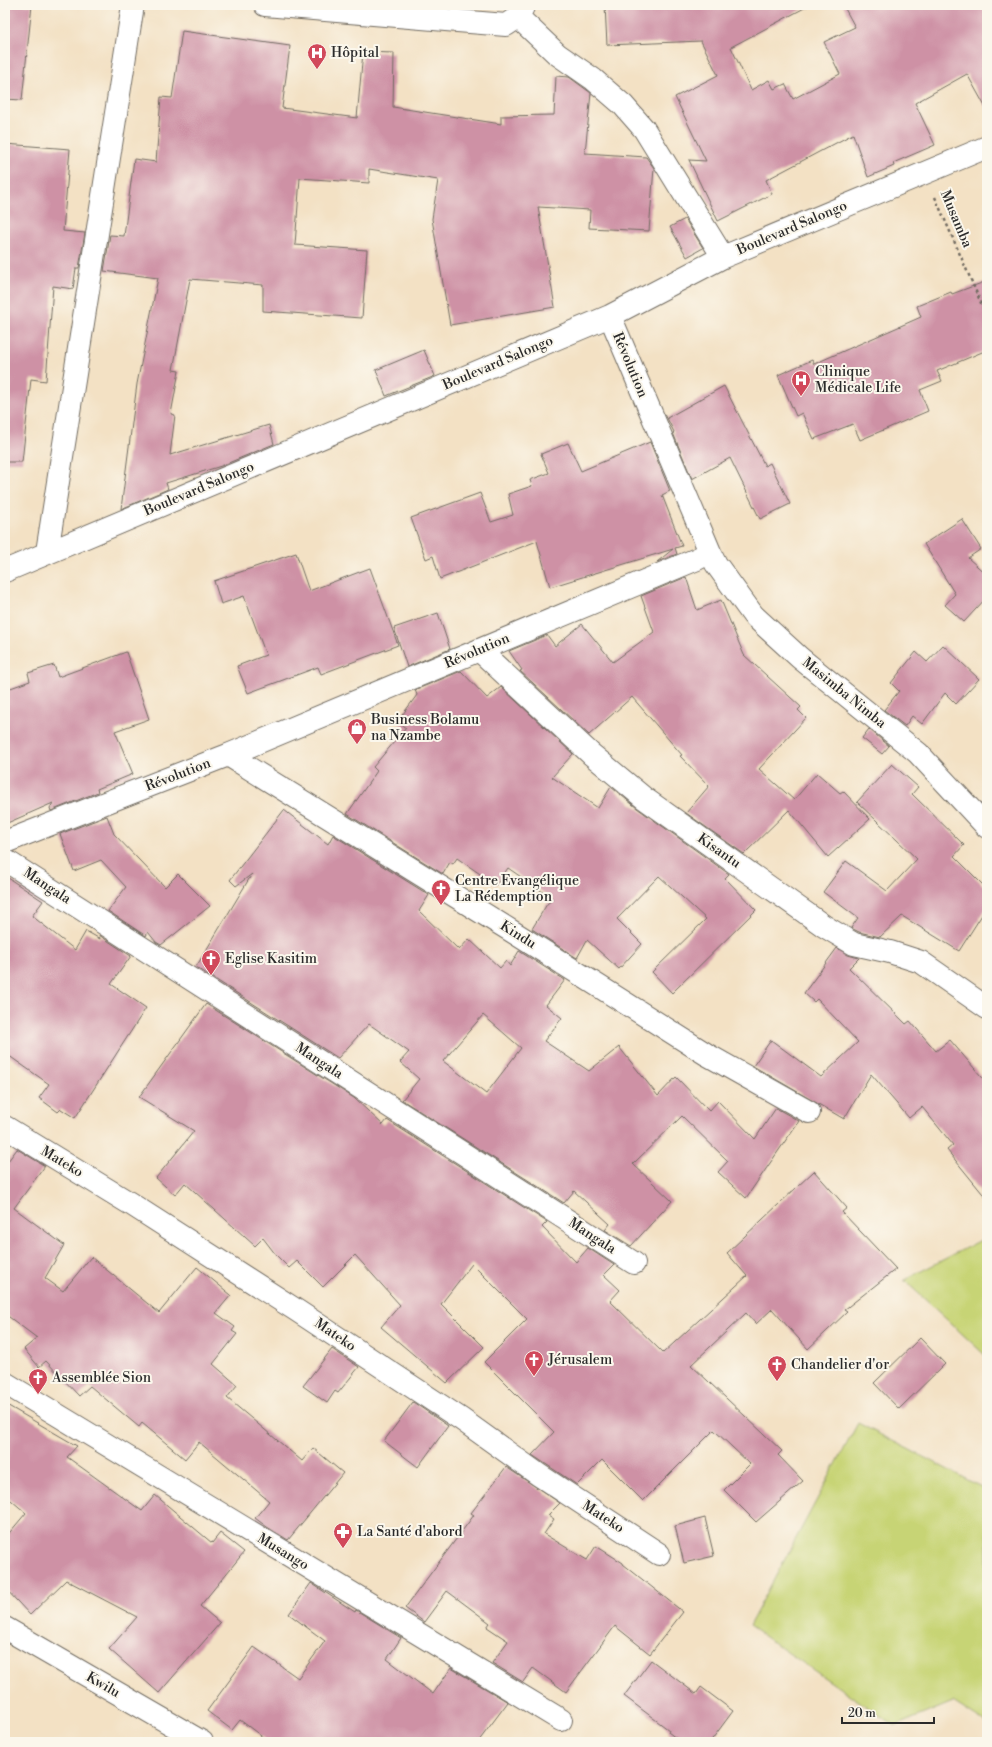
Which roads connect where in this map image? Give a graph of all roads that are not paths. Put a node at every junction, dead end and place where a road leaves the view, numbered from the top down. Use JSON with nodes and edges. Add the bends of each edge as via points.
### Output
{"nodes":[{"id":1,"x":133,"y":5,"type":"edge"},
{"id":2,"x":265,"y":5,"type":"edge"},
{"id":3,"x":521,"y":11,"type":"edge"},
{"id":4,"x":987,"y":147,"type":"edge"},
{"id":5,"x":723,"y":257,"type":"junction"},
{"id":6,"x":610,"y":316,"type":"junction"},
{"id":7,"x":47,"y":552,"type":"junction"},
{"id":8,"x":710,"y":552,"type":"junction"},
{"id":9,"x":5,"y":571,"type":"edge"},
{"id":10,"x":479,"y":650,"type":"junction"},
{"id":11,"x":228,"y":755,"type":"junction"},
{"id":12,"x":987,"y":827,"type":"edge"},
{"id":13,"x":5,"y":842,"type":"edge"},
{"id":14,"x":5,"y":860,"type":"edge"},
{"id":15,"x":987,"y":1008,"type":"edge"},
{"id":16,"x":809,"y":1112,"type":"dead end"},
{"id":17,"x":5,"y":1127,"type":"edge"},
{"id":18,"x":634,"y":1263,"type":"dead end"},
{"id":19,"x":5,"y":1383,"type":"edge"},
{"id":20,"x":659,"y":1554,"type":"dead end"},
{"id":21,"x":5,"y":1628,"type":"edge"},
{"id":22,"x":561,"y":1720,"type":"dead end"},
{"id":23,"x":202,"y":1742,"type":"edge"}],
"edges":[{"from":1,"to":7,"type":"street"},
{"from":2,"to":3,"type":"street","via":[[506,25]]},
{"from":3,"to":5,"type":"street","via":[[557,54],[593,79],[623,105],[644,129]]},
{"from":4,"to":5,"type":"street","name":"Boulevard Salongo"},
{"from":5,"to":6,"type":"street","name":"Boulevard Salongo"},
{"from":6,"to":7,"type":"street","name":"Boulevard Salongo"},
{"from":6,"to":8,"type":"street","name":"Révolution"},
{"from":7,"to":9,"type":"street","name":"Boulevard Salongo"},
{"from":8,"to":10,"type":"street","name":"Révolution"},
{"from":8,"to":12,"type":"street","name":"Masimba Nimba","via":[[753,615],[800,658],[918,753]]},
{"from":10,"to":11,"type":"street","name":"Révolution"},
{"from":10,"to":15,"type":"street","name":"Kisantu","via":[[591,754],[644,798],[824,926],[854,944],[921,962]]},
{"from":11,"to":13,"type":"street","name":"Révolution"},
{"from":11,"to":16,"type":"street","name":"Kindu","via":[[699,1050]]},
{"from":14,"to":18,"type":"street","name":"Mangala"},
{"from":17,"to":20,"type":"street","name":"Mateko","via":[[296,1310]]},
{"from":19,"to":22,"type":"street","name":"Musango"},
{"from":21,"to":23,"type":"street","name":"Kwilu"}]}
